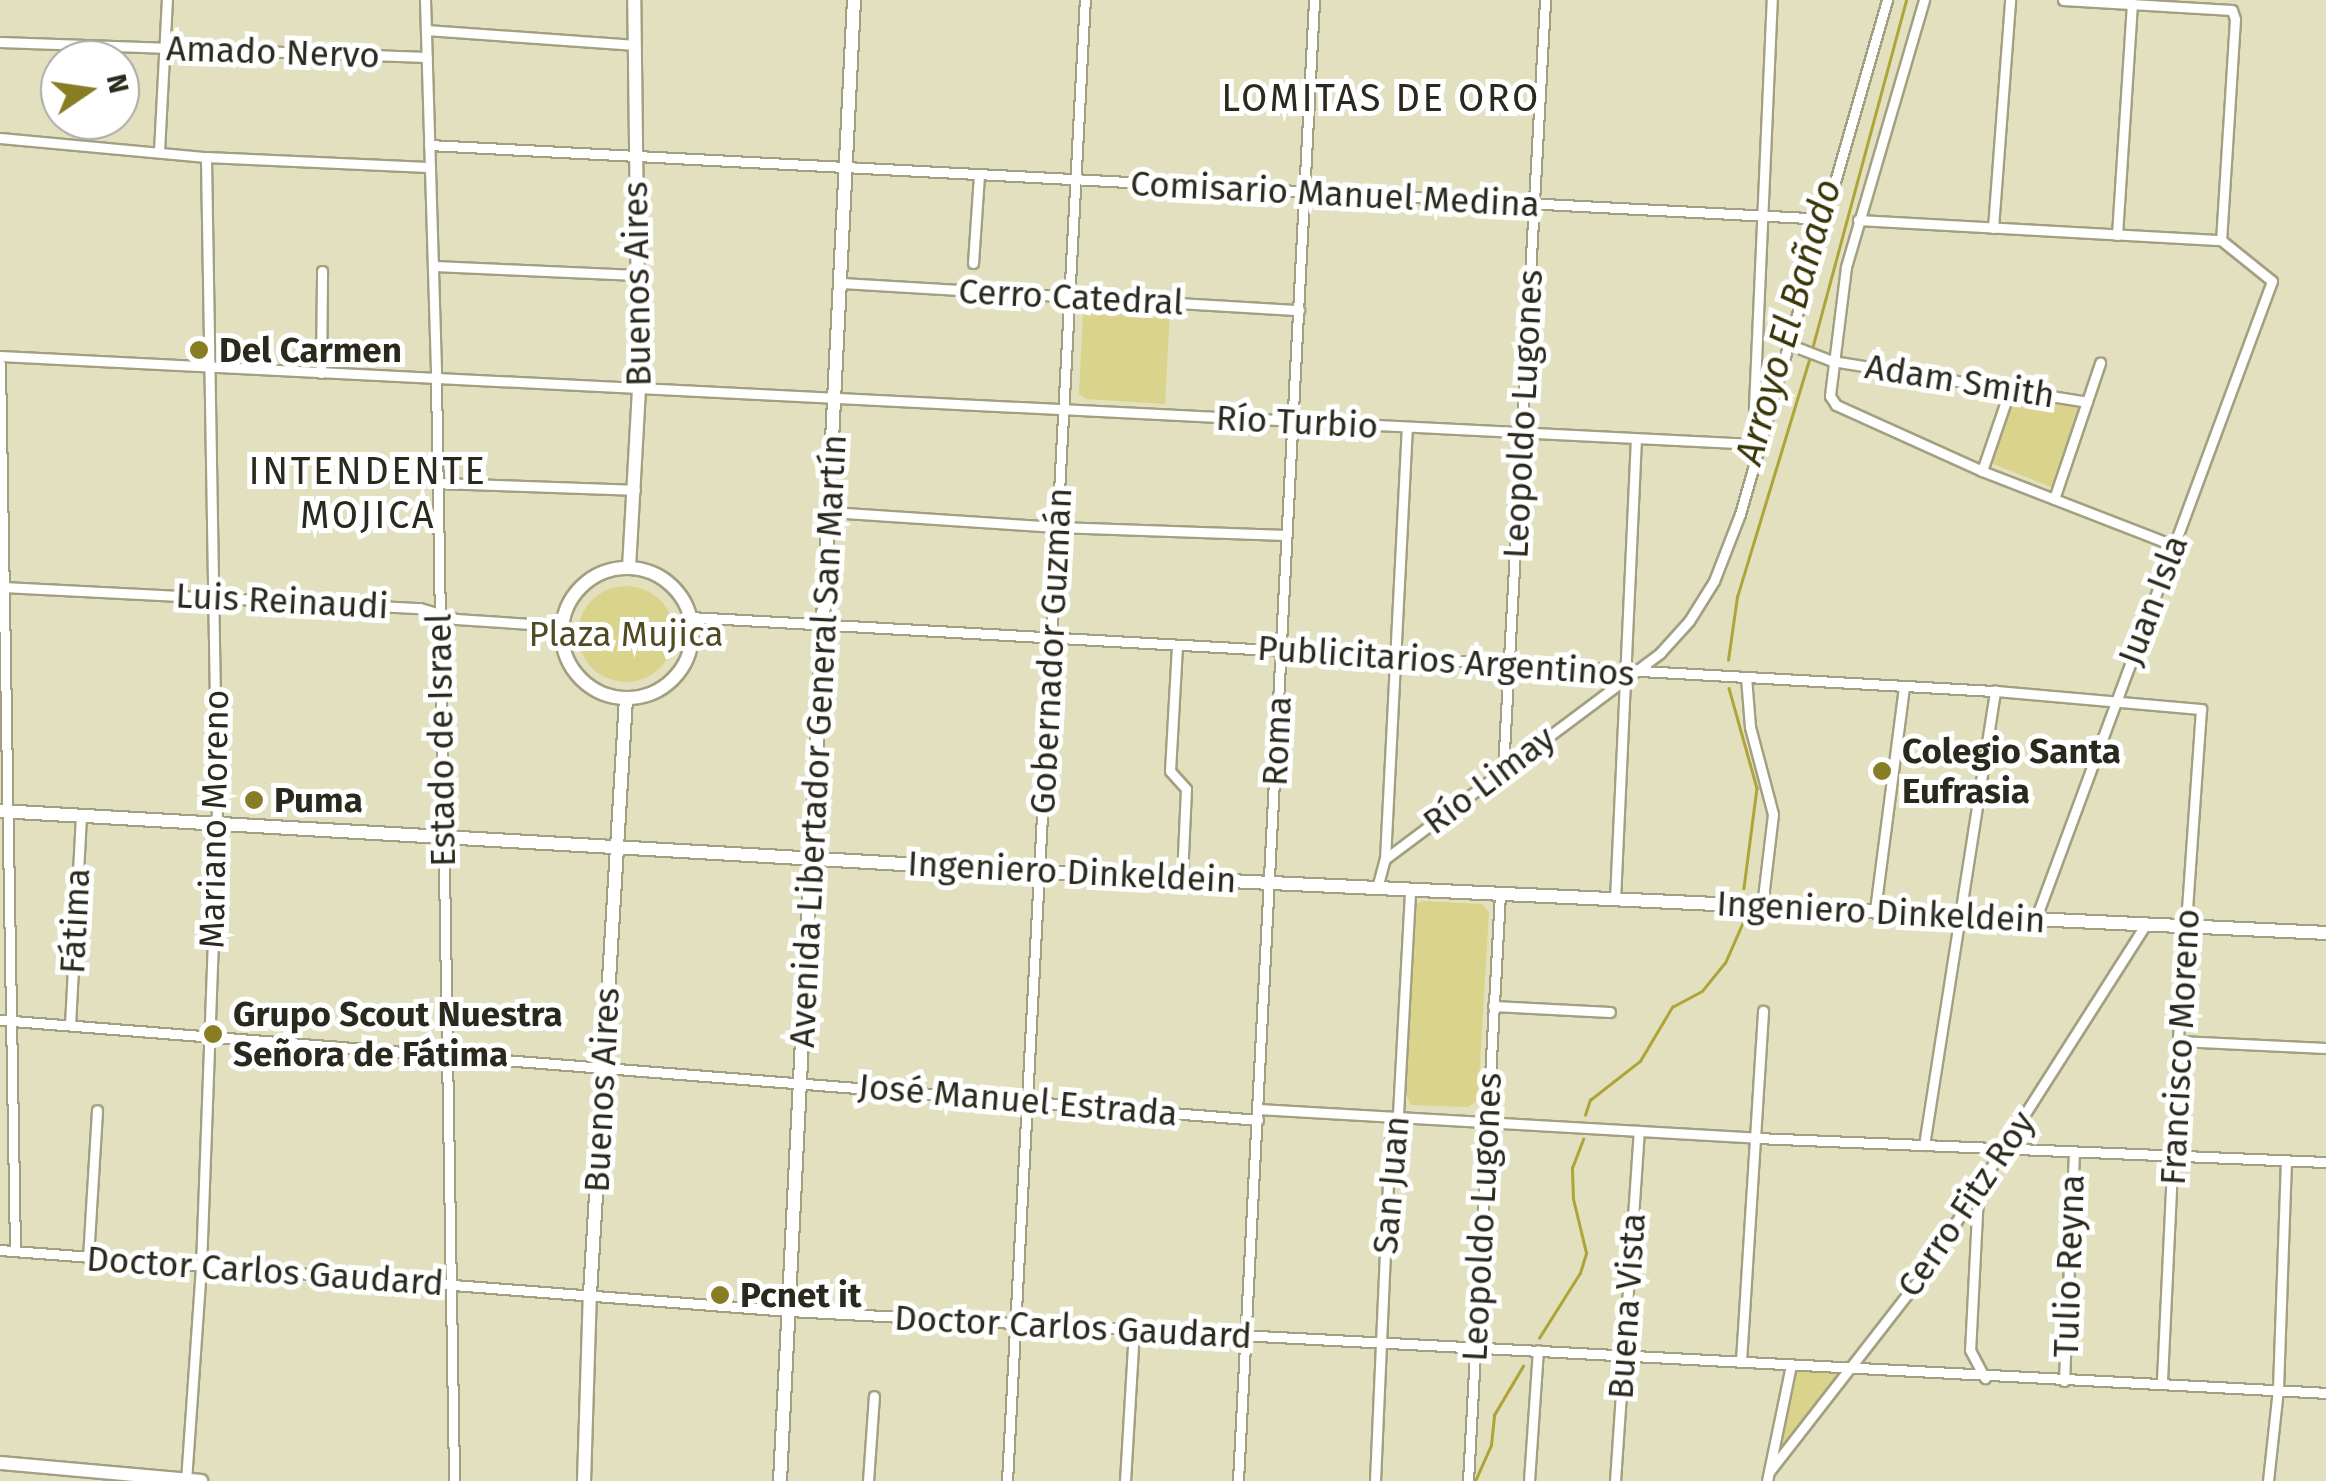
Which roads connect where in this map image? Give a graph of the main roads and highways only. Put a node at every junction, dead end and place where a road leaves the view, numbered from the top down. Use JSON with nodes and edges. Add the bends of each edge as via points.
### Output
{"nodes":[{"id":1,"x":634,"y":0,"type":"edge"},
{"id":2,"x":854,"y":0,"type":"edge"},
{"id":3,"x":629,"y":568,"type":"junction"},
{"id":4,"x":626,"y":699,"type":"junction"},
{"id":5,"x":5,"y":812,"type":"edge"},
{"id":6,"x":616,"y":846,"type":"junction"},
{"id":7,"x":812,"y":858,"type":"junction"},
{"id":8,"x":2326,"y":933,"type":"edge"},
{"id":9,"x":0,"y":1463,"type":"edge"},
{"id":10,"x":191,"y":1480,"type":"edge"},
{"id":11,"x":584,"y":1481,"type":"edge"},
{"id":12,"x":780,"y":1481,"type":"edge"}],
"edges":[{"from":1,"to":3,"type":"main road","name":"Buenos Aires","via":[[639,389]]},
{"from":2,"to":7,"type":"main road","name":"Avenida Libertador General San Martín"},
{"from":3,"to":4,"type":"main road","via":[[668,582],[690,617],[690,651],[673,680]]},
{"from":3,"to":4,"type":"main road","via":[[592,578],[567,608],[562,626],[564,648],[579,676],[605,695]]},
{"from":4,"to":6,"type":"main road","name":"Buenos Aires"},
{"from":5,"to":6,"type":"main road","name":"Ingeniero Dinkeldein"},
{"from":6,"to":7,"type":"main road","name":"Ingeniero Dinkeldein"},
{"from":6,"to":11,"type":"main road","name":"Buenos Aires"},
{"from":7,"to":8,"type":"main road","name":"Ingeniero Dinkeldein"},
{"from":7,"to":12,"type":"main road","name":"Avenida Libertador General San Martín"},
{"from":9,"to":10,"type":"main road"}]}
